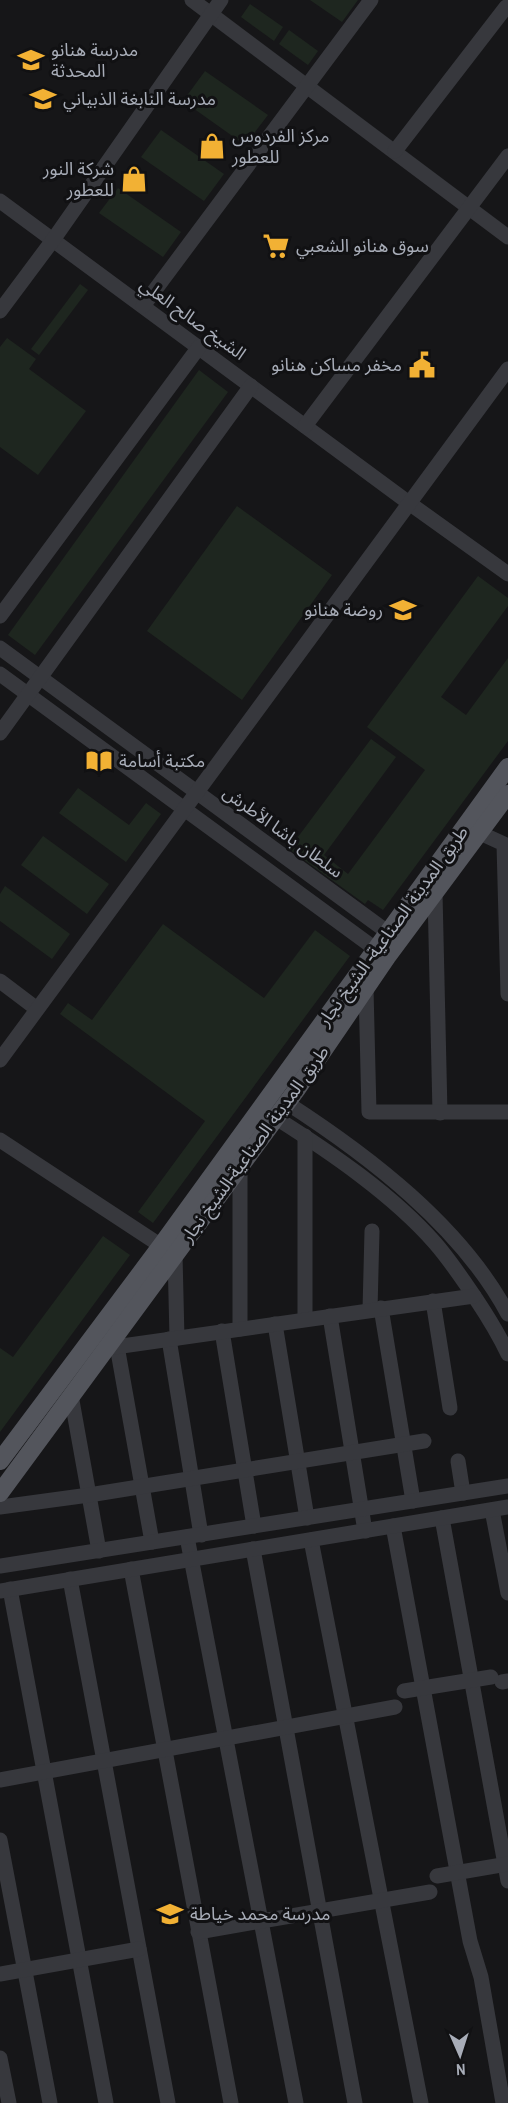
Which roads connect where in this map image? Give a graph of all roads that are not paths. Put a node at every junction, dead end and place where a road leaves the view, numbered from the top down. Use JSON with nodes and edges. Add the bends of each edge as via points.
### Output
{"nodes":[{"id":1,"x":192,"y":0,"type":"edge"},
{"id":2,"x":221,"y":0,"type":"edge"},
{"id":3,"x":371,"y":0,"type":"edge"},
{"id":4,"x":506,"y":7,"type":"dead end"},
{"id":5,"x":210,"y":14,"type":"junction"},
{"id":6,"x":307,"y":86,"type":"junction"},
{"id":7,"x":395,"y":151,"type":"junction"},
{"id":8,"x":508,"y":156,"type":"edge"},
{"id":9,"x":0,"y":201,"type":"edge"},
{"id":10,"x":469,"y":207,"type":"junction"},
{"id":11,"x":508,"y":237,"type":"edge"},
{"id":12,"x":53,"y":240,"type":"junction"},
{"id":13,"x":142,"y":306,"type":"junction"},
{"id":14,"x":0,"y":311,"type":"edge"},
{"id":15,"x":199,"y":347,"type":"junction"},
{"id":16,"x":508,"y":369,"type":"edge"},
{"id":17,"x":251,"y":386,"type":"junction"},
{"id":18,"x":305,"y":426,"type":"junction"},
{"id":19,"x":409,"y":503,"type":"junction"},
{"id":20,"x":508,"y":574,"type":"edge"},
{"id":21,"x":0,"y":616,"type":"edge"},
{"id":22,"x":0,"y":648,"type":"edge"},
{"id":23,"x":0,"y":674,"type":"edge"},
{"id":24,"x":40,"y":678,"type":"junction"},
{"id":25,"x":28,"y":695,"type":"junction"},
{"id":26,"x":0,"y":733,"type":"edge"},
{"id":27,"x":508,"y":767,"type":"edge"},
{"id":28,"x":196,"y":793,"type":"junction"},
{"id":29,"x":508,"y":794,"type":"edge"},
{"id":30,"x":184,"y":810,"type":"junction"},
{"id":31,"x":480,"y":833,"type":"junction"},
{"id":32,"x":435,"y":892,"type":"junction"},
{"id":33,"x":394,"y":937,"type":"junction"},
{"id":34,"x":381,"y":954,"type":"junction"},
{"id":35,"x":507,"y":961,"type":"edge"},
{"id":36,"x":0,"y":981,"type":"edge"},
{"id":37,"x":366,"y":988,"type":"junction"},
{"id":38,"x":508,"y":994,"type":"edge"},
{"id":39,"x":38,"y":1009,"type":"junction"},
{"id":40,"x":0,"y":1060,"type":"edge"},
{"id":41,"x":282,"y":1110,"type":"junction"},
{"id":42,"x":508,"y":1112,"type":"edge"},
{"id":43,"x":440,"y":1113,"type":"junction"},
{"id":44,"x":305,"y":1136,"type":"junction"},
{"id":45,"x":0,"y":1140,"type":"edge"},
{"id":46,"x":240,"y":1168,"type":"junction"},
{"id":47,"x":406,"y":1191,"type":"junction"},
{"id":48,"x":394,"y":1203,"type":"junction"},
{"id":49,"x":372,"y":1231,"type":"dead end"},
{"id":50,"x":168,"y":1250,"type":"junction"},
{"id":51,"x":474,"y":1296,"type":"junction"},
{"id":52,"x":433,"y":1301,"type":"junction"},
{"id":53,"x":506,"y":1306,"type":"edge"},
{"id":54,"x":375,"y":1309,"type":"junction"},
{"id":55,"x":330,"y":1316,"type":"junction"},
{"id":56,"x":304,"y":1319,"type":"junction"},
{"id":57,"x":275,"y":1324,"type":"junction"},
{"id":58,"x":240,"y":1329,"type":"junction"},
{"id":59,"x":222,"y":1331,"type":"junction"},
{"id":60,"x":173,"y":1338,"type":"junction"},
{"id":61,"x":112,"y":1347,"type":"junction"},
{"id":62,"x":508,"y":1354,"type":"edge"},
{"id":63,"x":71,"y":1395,"type":"junction"},
{"id":64,"x":450,"y":1408,"type":"dead end"},
{"id":65,"x":424,"y":1441,"type":"dead end"},
{"id":66,"x":404,"y":1444,"type":"junction"},
{"id":67,"x":352,"y":1453,"type":"junction"},
{"id":68,"x":0,"y":1461,"type":"edge"},
{"id":69,"x":297,"y":1461,"type":"junction"},
{"id":70,"x":459,"y":1461,"type":"dead end"},
{"id":71,"x":245,"y":1470,"type":"junction"},
{"id":72,"x":192,"y":1478,"type":"junction"},
{"id":73,"x":142,"y":1486,"type":"junction"},
{"id":74,"x":508,"y":1486,"type":"edge"},
{"id":75,"x":484,"y":1490,"type":"junction"},
{"id":76,"x":0,"y":1493,"type":"edge"},
{"id":77,"x":464,"y":1493,"type":"junction"},
{"id":78,"x":89,"y":1495,"type":"junction"},
{"id":79,"x":413,"y":1501,"type":"junction"},
{"id":80,"x":0,"y":1507,"type":"edge"},
{"id":81,"x":508,"y":1507,"type":"edge"},
{"id":82,"x":361,"y":1509,"type":"junction"},
{"id":83,"x":490,"y":1510,"type":"junction"},
{"id":84,"x":307,"y":1518,"type":"junction"},
{"id":85,"x":442,"y":1518,"type":"junction"},
{"id":86,"x":254,"y":1526,"type":"junction"},
{"id":87,"x":393,"y":1526,"type":"junction"},
{"id":88,"x":365,"y":1531,"type":"junction"},
{"id":89,"x":194,"y":1536,"type":"junction"},
{"id":90,"x":312,"y":1540,"type":"junction"},
{"id":91,"x":152,"y":1542,"type":"junction"},
{"id":92,"x":254,"y":1549,"type":"junction"},
{"id":93,"x":99,"y":1551,"type":"junction"},
{"id":94,"x":192,"y":1559,"type":"junction"},
{"id":95,"x":0,"y":1566,"type":"edge"},
{"id":96,"x":131,"y":1569,"type":"junction"},
{"id":97,"x":70,"y":1579,"type":"junction"},
{"id":98,"x":5,"y":1590,"type":"edge"},
{"id":99,"x":508,"y":1593,"type":"edge"},
{"id":100,"x":471,"y":1680,"type":"junction"},
{"id":101,"x":500,"y":1680,"type":"edge"},
{"id":102,"x":422,"y":1688,"type":"junction"},
{"id":103,"x":404,"y":1691,"type":"dead end"},
{"id":104,"x":395,"y":1707,"type":"dead end"},
{"id":105,"x":347,"y":1716,"type":"junction"},
{"id":106,"x":287,"y":1727,"type":"junction"},
{"id":107,"x":226,"y":1739,"type":"junction"},
{"id":108,"x":164,"y":1750,"type":"junction"},
{"id":109,"x":105,"y":1761,"type":"junction"},
{"id":110,"x":46,"y":1772,"type":"junction"},
{"id":111,"x":0,"y":1780,"type":"edge"},
{"id":112,"x":0,"y":1840,"type":"edge"},
{"id":113,"x":507,"y":1864,"type":"edge"},
{"id":114,"x":457,"y":1873,"type":"junction"},
{"id":115,"x":437,"y":1876,"type":"dead end"},
{"id":116,"x":508,"y":1881,"type":"edge"},
{"id":117,"x":430,"y":1892,"type":"dead end"},
{"id":118,"x":382,"y":1900,"type":"junction"},
{"id":119,"x":320,"y":1911,"type":"junction"},
{"id":120,"x":261,"y":1921,"type":"junction"},
{"id":121,"x":198,"y":1932,"type":"junction"},
{"id":122,"x":139,"y":1949,"type":"junction"},
{"id":123,"x":80,"y":1960,"type":"junction"},
{"id":124,"x":25,"y":1970,"type":"junction"},
{"id":125,"x":0,"y":1974,"type":"edge"},
{"id":126,"x":0,"y":2058,"type":"edge"},
{"id":127,"x":9,"y":2103,"type":"edge"},
{"id":128,"x":50,"y":2103,"type":"edge"},
{"id":129,"x":106,"y":2103,"type":"edge"},
{"id":130,"x":168,"y":2103,"type":"edge"},
{"id":131,"x":231,"y":2103,"type":"edge"},
{"id":132,"x":296,"y":2103,"type":"edge"},
{"id":133,"x":355,"y":2103,"type":"edge"},
{"id":134,"x":421,"y":2103,"type":"edge"},
{"id":135,"x":503,"y":2103,"type":"edge"}],
"edges":[{"from":1,"to":5,"type":"street"},
{"from":2,"to":5,"type":"street"},
{"from":3,"to":6,"type":"street"},
{"from":4,"to":7,"type":"street"},
{"from":5,"to":6,"type":"street"},
{"from":5,"to":12,"type":"street"},
{"from":6,"to":7,"type":"street"},
{"from":6,"to":13,"type":"street"},
{"from":7,"to":10,"type":"street"},
{"from":8,"to":10,"type":"street"},
{"from":9,"to":12,"type":"street","name":"الشيخ صالح العلي"},
{"from":10,"to":11,"type":"street"},
{"from":10,"to":18,"type":"street"},
{"from":12,"to":13,"type":"street","name":"الشيخ صالح العلي"},
{"from":12,"to":14,"type":"street"},
{"from":13,"to":15,"type":"street","name":"الشيخ صالح العلي"},
{"from":15,"to":17,"type":"street","name":"الشيخ صالح العلي"},
{"from":15,"to":21,"type":"street"},
{"from":16,"to":19,"type":"street"},
{"from":17,"to":18,"type":"street","name":"الشيخ صالح العلي"},
{"from":17,"to":24,"type":"street"},
{"from":18,"to":19,"type":"street","name":"الشيخ صالح العلي"},
{"from":19,"to":20,"type":"street","name":"الشيخ صالح العلي"},
{"from":19,"to":28,"type":"street"},
{"from":22,"to":24,"type":"street","name":"سلطان باشا الأطرش"},
{"from":23,"to":25,"type":"street"},
{"from":24,"to":25,"type":"street"},
{"from":24,"to":28,"type":"street","name":"سلطان باشا الأطرش"},
{"from":25,"to":26,"type":"street"},
{"from":25,"to":30,"type":"street"},
{"from":27,"to":33,"type":"main road","name":"طريق المدينة الصناعية- الشيخ نجار"},
{"from":28,"to":30,"type":"street"},
{"from":28,"to":33,"type":"street","name":"سلطان باشا الأطرش"},
{"from":29,"to":31,"type":"main road"},
{"from":30,"to":34,"type":"street"},
{"from":30,"to":39,"type":"street"},
{"from":31,"to":32,"type":"main road"},
{"from":31,"to":35,"type":"street","via":[[504,844]]},
{"from":32,"to":33,"type":"main road"},
{"from":32,"to":43,"type":"street"},
{"from":33,"to":34,"type":"main road","name":"طريق المدينة الصناعية- الشيخ نجار"},
{"from":34,"to":37,"type":"main road","name":"طريق المدينة الصناعية-الشيخ نجار"},
{"from":34,"to":50,"type":"main road","name":"طريق المدينة الصناعية- الشيخ نجار"},
{"from":35,"to":38,"type":"street"},
{"from":36,"to":39,"type":"street"},
{"from":37,"to":41,"type":"main road","name":"طريق المدينة الصناعية-الشيخ نجار"},
{"from":37,"to":43,"type":"street","via":[[369,1112]]},
{"from":39,"to":40,"type":"street"},
{"from":41,"to":44,"type":"street"},
{"from":41,"to":46,"type":"main road","name":"طريق المدينة الصناعية-الشيخ نجار"},
{"from":41,"to":47,"type":"street","via":[[308,1116]]},
{"from":42,"to":43,"type":"street"},
{"from":44,"to":48,"type":"street"},
{"from":44,"to":56,"type":"street"},
{"from":45,"to":50,"type":"street"},
{"from":46,"to":50,"type":"main road","name":"طريق المدينة الصناعية-الشيخ نجار"},
{"from":46,"to":58,"type":"street"},
{"from":47,"to":48,"type":"street"},
{"from":47,"to":53,"type":"street","via":[[457,1242]]},
{"from":48,"to":51,"type":"street","via":[[435,1243]]},
{"from":49,"to":54,"type":"street"},
{"from":50,"to":60,"type":"street"},
{"from":50,"to":61,"type":"main road","name":"طريق المدينة الصناعية-الشيخ نجار"},
{"from":50,"to":68,"type":"main road","name":"طريق المدينة الصناعية- الشيخ نجار"},
{"from":51,"to":52,"type":"street"},
{"from":51,"to":62,"type":"street"},
{"from":52,"to":54,"type":"street"},
{"from":52,"to":64,"type":"street"},
{"from":54,"to":55,"type":"street"},
{"from":54,"to":66,"type":"street"},
{"from":55,"to":56,"type":"street"},
{"from":55,"to":67,"type":"street"},
{"from":56,"to":57,"type":"street"},
{"from":57,"to":58,"type":"street"},
{"from":57,"to":69,"type":"street"},
{"from":58,"to":59,"type":"street"},
{"from":59,"to":60,"type":"street"},
{"from":59,"to":71,"type":"street"},
{"from":60,"to":61,"type":"street"},
{"from":60,"to":72,"type":"street"},
{"from":61,"to":63,"type":"main road","name":"طريق المدينة الصناعية-الشيخ نجار"},
{"from":61,"to":73,"type":"street"},
{"from":63,"to":76,"type":"main road","name":"طريق المدينة الصناعية-الشيخ نجار"},
{"from":63,"to":78,"type":"street"},
{"from":65,"to":66,"type":"street"},
{"from":66,"to":67,"type":"street"},
{"from":66,"to":79,"type":"street"},
{"from":67,"to":69,"type":"street"},
{"from":67,"to":82,"type":"street"},
{"from":69,"to":71,"type":"street"},
{"from":69,"to":84,"type":"street"},
{"from":70,"to":77,"type":"street"},
{"from":71,"to":72,"type":"street"},
{"from":71,"to":86,"type":"street"},
{"from":72,"to":73,"type":"street"},
{"from":72,"to":89,"type":"street"},
{"from":73,"to":78,"type":"street"},
{"from":73,"to":91,"type":"street"},
{"from":74,"to":75,"type":"street"},
{"from":75,"to":77,"type":"street"},
{"from":75,"to":83,"type":"street"},
{"from":77,"to":79,"type":"street"},
{"from":78,"to":80,"type":"street"},
{"from":78,"to":93,"type":"street"},
{"from":79,"to":82,"type":"street"},
{"from":81,"to":83,"type":"street"},
{"from":82,"to":84,"type":"street"},
{"from":82,"to":88,"type":"street"},
{"from":83,"to":85,"type":"street"},
{"from":83,"to":99,"type":"street"},
{"from":84,"to":86,"type":"street"},
{"from":85,"to":87,"type":"street"},
{"from":85,"to":100,"type":"street"},
{"from":86,"to":89,"type":"street"},
{"from":87,"to":88,"type":"street"},
{"from":87,"to":102,"type":"street"},
{"from":88,"to":90,"type":"street"},
{"from":89,"to":91,"type":"street"},
{"from":89,"to":94,"type":"street"},
{"from":90,"to":92,"type":"street"},
{"from":90,"to":105,"type":"street"},
{"from":91,"to":93,"type":"street"},
{"from":92,"to":94,"type":"street"},
{"from":92,"to":106,"type":"street"},
{"from":93,"to":95,"type":"street"},
{"from":94,"to":96,"type":"street"},
{"from":94,"to":107,"type":"street"},
{"from":96,"to":97,"type":"street"},
{"from":96,"to":108,"type":"street"},
{"from":97,"to":98,"type":"street"},
{"from":97,"to":109,"type":"street"},
{"from":98,"to":110,"type":"street"},
{"from":100,"to":101,"type":"street"},
{"from":100,"to":102,"type":"street"},
{"from":100,"to":113,"type":"street"},
{"from":102,"to":103,"type":"street"},
{"from":102,"to":114,"type":"street"},
{"from":104,"to":105,"type":"street"},
{"from":105,"to":106,"type":"street"},
{"from":105,"to":118,"type":"street"},
{"from":106,"to":107,"type":"street"},
{"from":106,"to":119,"type":"street"},
{"from":107,"to":108,"type":"street"},
{"from":107,"to":120,"type":"street"},
{"from":108,"to":109,"type":"street"},
{"from":108,"to":121,"type":"street"},
{"from":109,"to":110,"type":"street"},
{"from":109,"to":122,"type":"street"},
{"from":110,"to":111,"type":"street"},
{"from":110,"to":123,"type":"street"},
{"from":112,"to":124,"type":"street"},
{"from":113,"to":114,"type":"street"},
{"from":113,"to":116,"type":"street"},
{"from":114,"to":115,"type":"street"},
{"from":114,"to":135,"type":"street","via":[[481,1977]]},
{"from":117,"to":118,"type":"street"},
{"from":118,"to":119,"type":"street"},
{"from":118,"to":134,"type":"street"},
{"from":119,"to":120,"type":"street"},
{"from":119,"to":133,"type":"street"},
{"from":120,"to":121,"type":"street"},
{"from":120,"to":132,"type":"street"},
{"from":121,"to":131,"type":"street"},
{"from":122,"to":123,"type":"street"},
{"from":122,"to":130,"type":"street"},
{"from":123,"to":124,"type":"street"},
{"from":123,"to":129,"type":"street"},
{"from":124,"to":125,"type":"street"},
{"from":124,"to":128,"type":"street"},
{"from":126,"to":127,"type":"street"}]}
